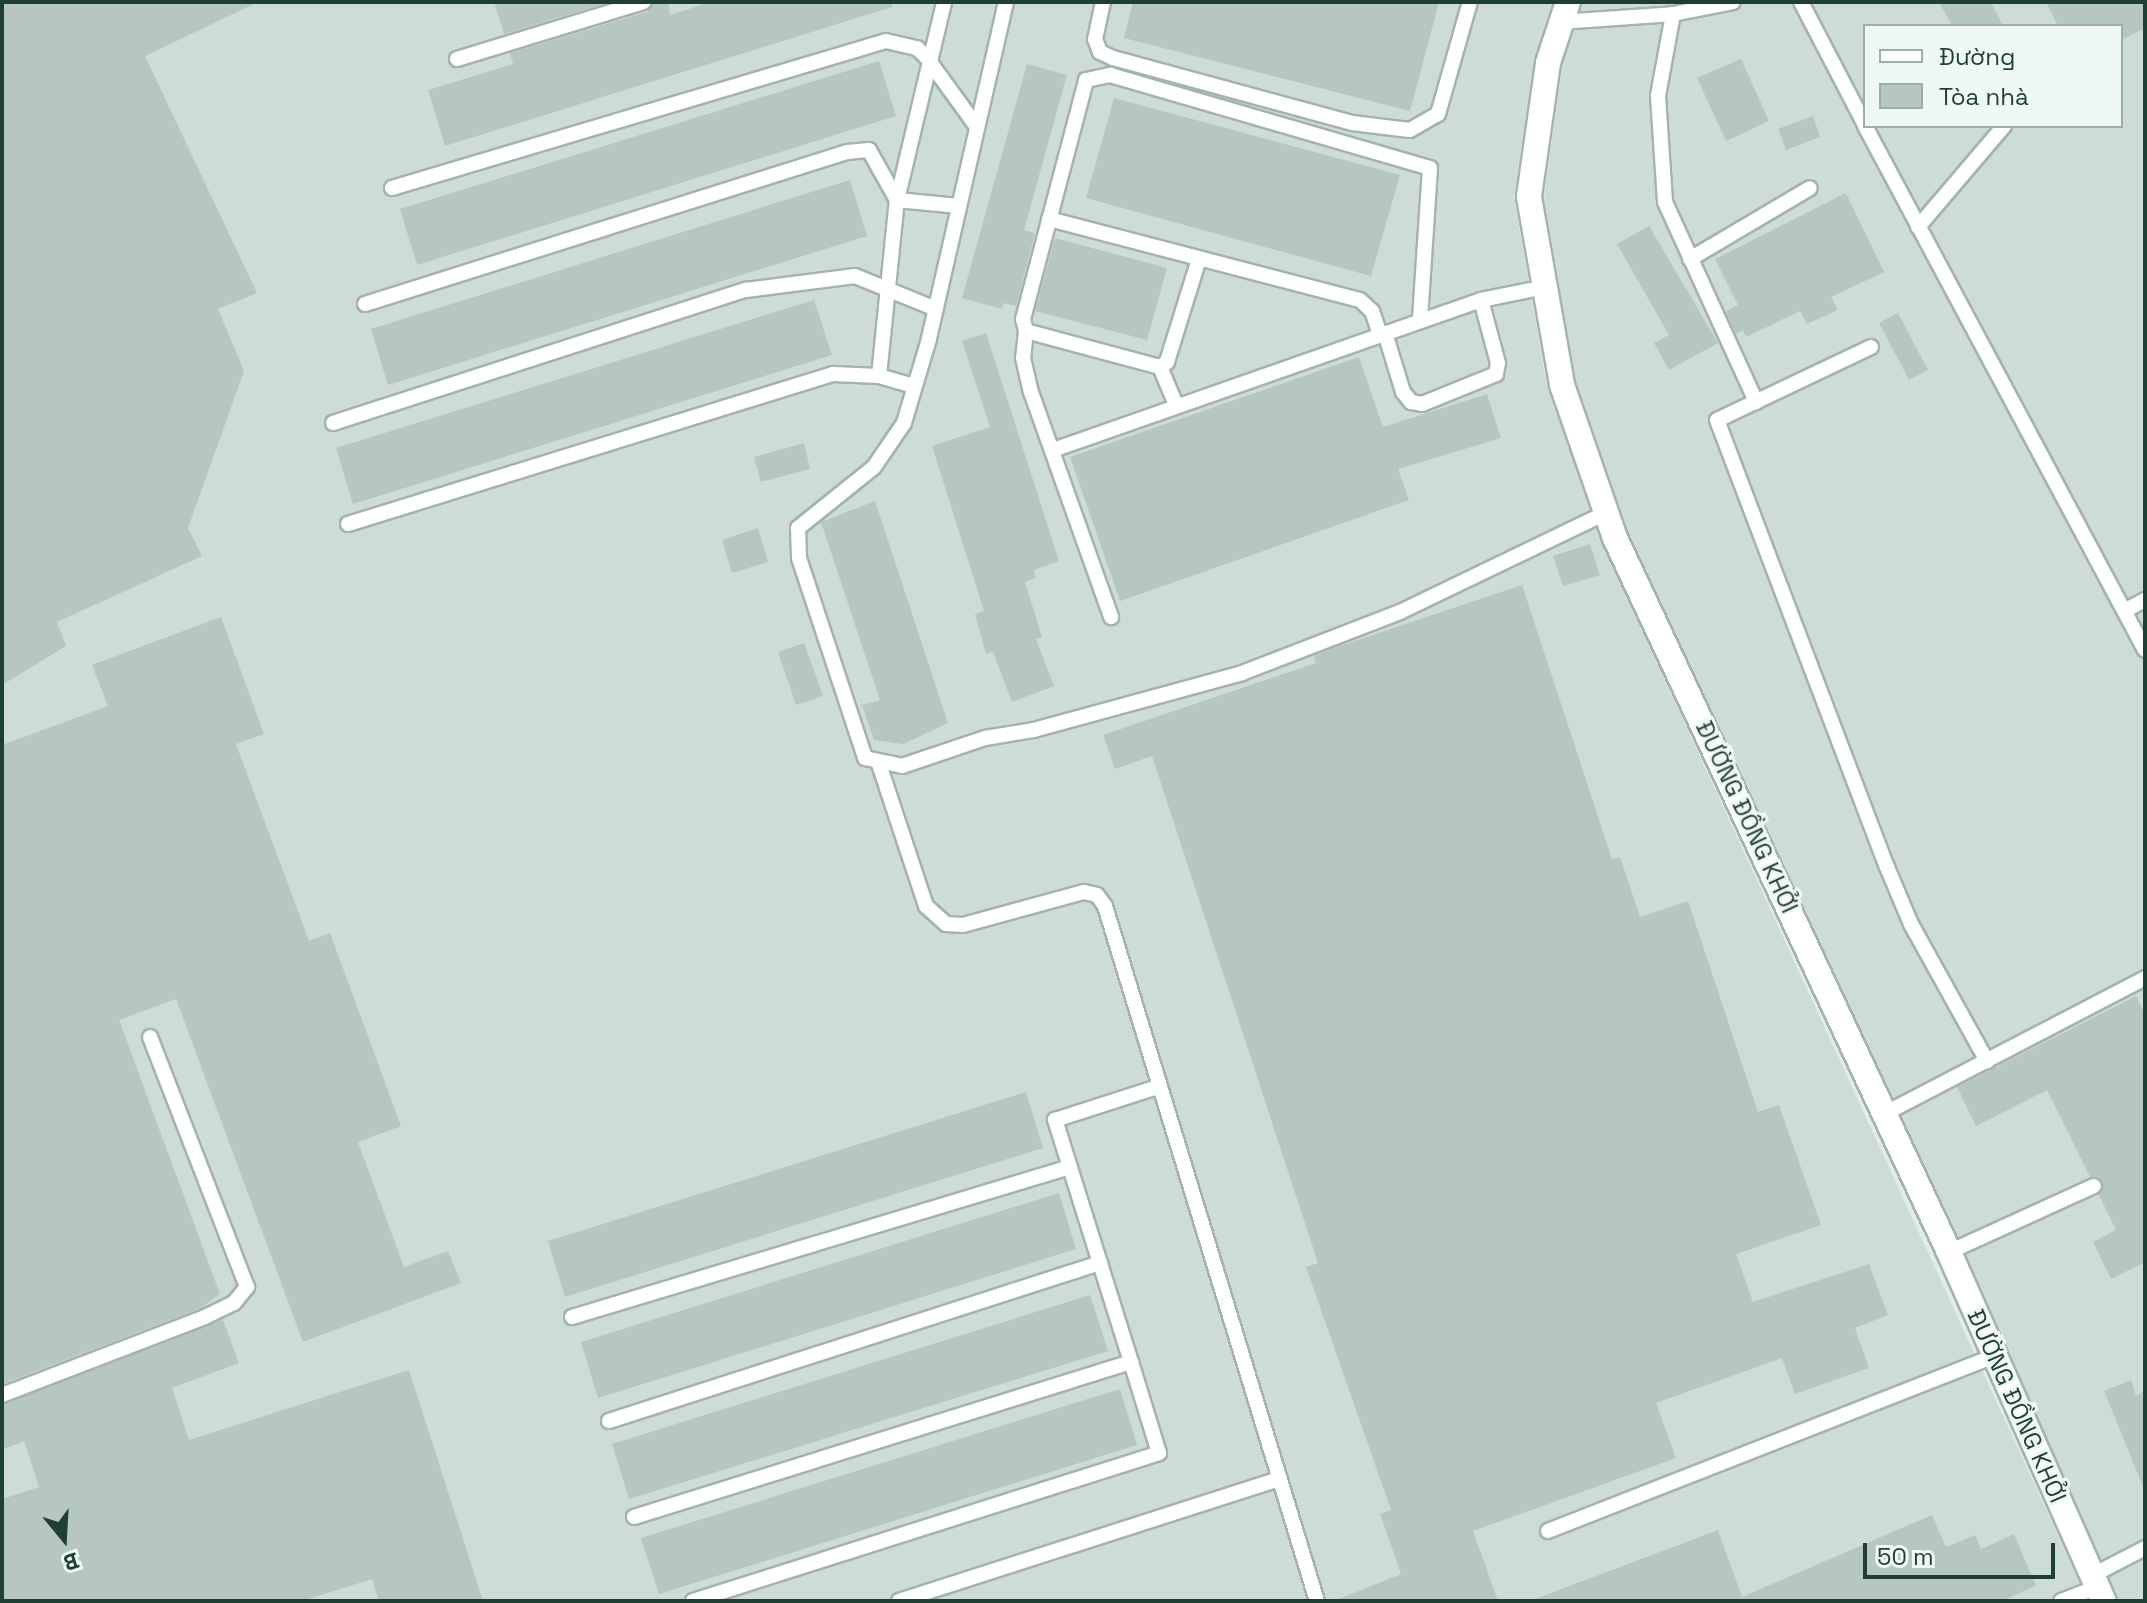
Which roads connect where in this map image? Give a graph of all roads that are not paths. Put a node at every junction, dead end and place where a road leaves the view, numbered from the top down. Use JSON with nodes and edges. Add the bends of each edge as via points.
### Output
{"nodes":[{"id":1,"x":644,"y":2,"type":"edge"},
{"id":2,"x":944,"y":2,"type":"edge"},
{"id":3,"x":1006,"y":2,"type":"edge"},
{"id":4,"x":1103,"y":2,"type":"edge"},
{"id":5,"x":1470,"y":2,"type":"edge"},
{"id":6,"x":1733,"y":2,"type":"edge"},
{"id":7,"x":1801,"y":2,"type":"edge"},
{"id":8,"x":1639,"y":9,"type":"edge"},
{"id":9,"x":1564,"y":12,"type":"edge"},
{"id":10,"x":1673,"y":14,"type":"junction"},
{"id":11,"x":927,"y":58,"type":"junction"},
{"id":12,"x":457,"y":59,"type":"dead end"},
{"id":13,"x":1863,"y":122,"type":"edge"},
{"id":14,"x":977,"y":127,"type":"junction"},
{"id":15,"x":1866,"y":128,"type":"edge"},
{"id":16,"x":2002,"y":128,"type":"edge"},
{"id":17,"x":392,"y":188,"type":"dead end"},
{"id":18,"x":1810,"y":188,"type":"dead end"},
{"id":19,"x":897,"y":200,"type":"junction"},
{"id":20,"x":959,"y":206,"type":"junction"},
{"id":21,"x":1049,"y":219,"type":"junction"},
{"id":22,"x":1918,"y":227,"type":"junction"},
{"id":23,"x":1199,"y":259,"type":"junction"},
{"id":24,"x":1690,"y":259,"type":"junction"},
{"id":25,"x":885,"y":288,"type":"junction"},
{"id":26,"x":1530,"y":290,"type":"dead end"},
{"id":27,"x":1481,"y":300,"type":"junction"},
{"id":28,"x":365,"y":304,"type":"dead end"},
{"id":29,"x":936,"y":309,"type":"junction"},
{"id":30,"x":1420,"y":320,"type":"junction"},
{"id":31,"x":1026,"y":331,"type":"junction"},
{"id":32,"x":1383,"y":333,"type":"junction"},
{"id":33,"x":1871,"y":347,"type":"dead end"},
{"id":34,"x":1160,"y":367,"type":"junction"},
{"id":35,"x":879,"y":376,"type":"junction"},
{"id":36,"x":915,"y":386,"type":"junction"},
{"id":37,"x":1756,"y":402,"type":"junction"},
{"id":38,"x":1175,"y":403,"type":"junction"},
{"id":39,"x":333,"y":423,"type":"dead end"},
{"id":40,"x":1053,"y":450,"type":"junction"},
{"id":41,"x":1606,"y":513,"type":"junction"},
{"id":42,"x":348,"y":524,"type":"dead end"},
{"id":43,"x":2145,"y":600,"type":"edge"},
{"id":44,"x":2126,"y":610,"type":"junction"},
{"id":45,"x":1111,"y":617,"type":"dead end"},
{"id":46,"x":2145,"y":650,"type":"edge"},
{"id":47,"x":879,"y":764,"type":"junction"},
{"id":48,"x":2145,"y":978,"type":"edge"},
{"id":49,"x":150,"y":1037,"type":"dead end"},
{"id":50,"x":1987,"y":1061,"type":"junction"},
{"id":51,"x":1160,"y":1086,"type":"junction"},
{"id":52,"x":1882,"y":1115,"type":"junction"},
{"id":53,"x":1070,"y":1167,"type":"junction"},
{"id":54,"x":2094,"y":1186,"type":"dead end"},
{"id":55,"x":1949,"y":1252,"type":"junction"},
{"id":56,"x":1100,"y":1263,"type":"junction"},
{"id":57,"x":572,"y":1317,"type":"dead end"},
{"id":58,"x":1995,"y":1356,"type":"junction"},
{"id":59,"x":1131,"y":1362,"type":"junction"},
{"id":60,"x":2,"y":1395,"type":"edge"},
{"id":61,"x":609,"y":1421,"type":"dead end"},
{"id":62,"x":1280,"y":1479,"type":"junction"},
{"id":63,"x":634,"y":1517,"type":"dead end"},
{"id":64,"x":1548,"y":1531,"type":"dead end"},
{"id":65,"x":2145,"y":1548,"type":"edge"},
{"id":66,"x":2098,"y":1588,"type":"edge"},
{"id":67,"x":693,"y":1601,"type":"edge"},
{"id":68,"x":899,"y":1601,"type":"edge"},
{"id":69,"x":1317,"y":1601,"type":"edge"},
{"id":70,"x":2061,"y":1601,"type":"edge"}],
"edges":[{"from":1,"to":12,"type":"lane"},
{"from":2,"to":11,"type":"lane"},
{"from":3,"to":14,"type":"lane"},
{"from":4,"to":5,"type":"lane","via":[[1095,39],[1100,52],[1113,58],[1352,123],[1410,130],[1438,114]]},
{"from":6,"to":10,"type":"lane"},
{"from":7,"to":13,"type":"lane"},
{"from":8,"to":9,"type":"lane"},
{"from":8,"to":10,"type":"lane"},
{"from":9,"to":41,"type":"main road","name":"ĐƯỜNG ĐỒNG KHỞI","via":[[1548,63],[1529,197],[1562,385]]},
{"from":10,"to":24,"type":"lane","via":[[1658,96],[1659,155],[1665,202]]},
{"from":11,"to":14,"type":"lane"},
{"from":11,"to":17,"type":"lane","via":[[917,48],[886,41]]},
{"from":11,"to":19,"type":"lane"},
{"from":14,"to":20,"type":"lane"},
{"from":15,"to":22,"type":"lane"},
{"from":16,"to":22,"type":"lane"},
{"from":18,"to":24,"type":"lane"},
{"from":19,"to":20,"type":"lane"},
{"from":19,"to":25,"type":"lane"},
{"from":19,"to":28,"type":"lane","via":[[869,150],[847,152]]},
{"from":20,"to":29,"type":"lane"},
{"from":21,"to":23,"type":"lane"},
{"from":21,"to":30,"type":"lane","via":[[1086,80],[1095,75],[1124,79],[1430,168]]},
{"from":21,"to":31,"type":"lane","via":[[1023,319]]},
{"from":22,"to":44,"type":"lane"},
{"from":23,"to":32,"type":"lane","via":[[1360,300]]},
{"from":23,"to":34,"type":"lane","via":[[1167,362]]},
{"from":24,"to":37,"type":"lane"},
{"from":25,"to":29,"type":"lane"},
{"from":25,"to":35,"type":"lane"},
{"from":25,"to":39,"type":"lane","via":[[855,276],[746,290]]},
{"from":26,"to":27,"type":"lane"},
{"from":27,"to":30,"type":"lane"},
{"from":27,"to":32,"type":"lane","via":[[1498,363],[1496,374],[1422,404],[1411,402],[1403,392]]},
{"from":29,"to":36,"type":"lane"},
{"from":30,"to":32,"type":"lane"},
{"from":31,"to":34,"type":"lane"},
{"from":31,"to":40,"type":"lane","via":[[1023,358]]},
{"from":32,"to":38,"type":"lane"},
{"from":33,"to":37,"type":"lane"},
{"from":34,"to":38,"type":"lane"},
{"from":35,"to":36,"type":"lane"},
{"from":35,"to":42,"type":"lane","via":[[833,374]]},
{"from":36,"to":47,"type":"lane","via":[[904,423],[888,451],[798,528],[799,558],[844,707],[865,758]]},
{"from":37,"to":50,"type":"lane","via":[[1717,420],[1875,839],[1911,924]]},
{"from":38,"to":40,"type":"lane"},
{"from":40,"to":45,"type":"lane"},
{"from":41,"to":47,"type":"lane","via":[[1400,612],[1242,673],[1034,730],[985,738],[902,766]]},
{"from":41,"to":52,"type":"main road","name":"ĐƯỜNG ĐỒNG KHỞI"},
{"from":43,"to":44,"type":"lane"},
{"from":44,"to":46,"type":"lane"},
{"from":47,"to":51,"type":"lane","via":[[926,906],[946,924],[963,925],[1084,892],[1097,895],[1105,906]]},
{"from":48,"to":50,"type":"lane"},
{"from":49,"to":60,"type":"lane","via":[[247,1287],[234,1303],[205,1317]]},
{"from":50,"to":52,"type":"lane"},
{"from":51,"to":53,"type":"lane","via":[[1055,1120]]},
{"from":51,"to":62,"type":"lane"},
{"from":52,"to":55,"type":"main road","name":"ĐƯỜNG ĐỒNG KHỞI"},
{"from":53,"to":56,"type":"lane"},
{"from":53,"to":57,"type":"lane"},
{"from":54,"to":55,"type":"lane"},
{"from":55,"to":58,"type":"main road","name":"ĐƯỜNG ĐỒNG KHỞI"},
{"from":56,"to":59,"type":"lane"},
{"from":56,"to":61,"type":"lane"},
{"from":58,"to":64,"type":"lane"},
{"from":58,"to":66,"type":"main road","name":"ĐƯỜNG ĐỒNG KHỞI"},
{"from":59,"to":63,"type":"lane"},
{"from":59,"to":67,"type":"lane","via":[[1159,1453]]},
{"from":62,"to":68,"type":"lane"},
{"from":62,"to":69,"type":"lane"},
{"from":65,"to":66,"type":"lane"},
{"from":66,"to":70,"type":"lane"}]}
